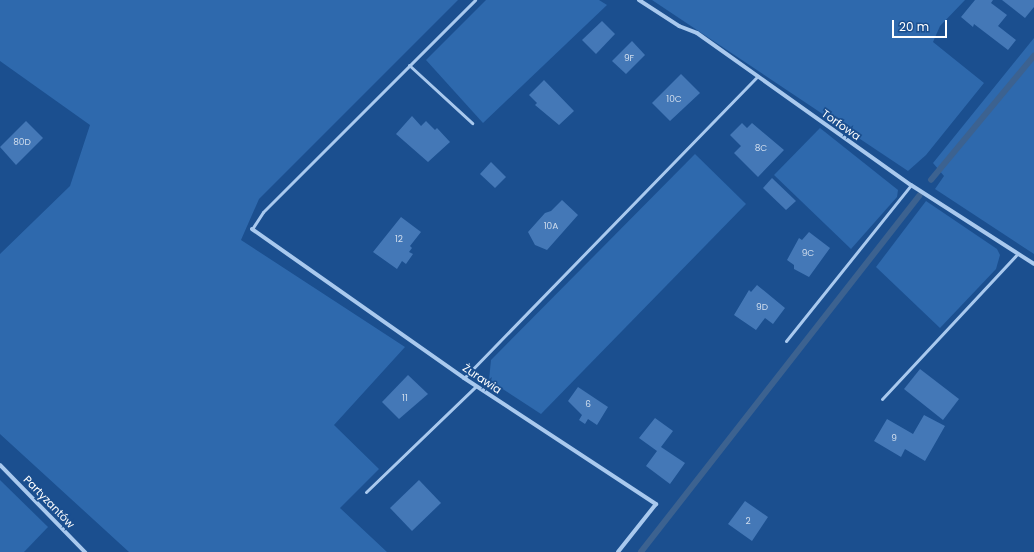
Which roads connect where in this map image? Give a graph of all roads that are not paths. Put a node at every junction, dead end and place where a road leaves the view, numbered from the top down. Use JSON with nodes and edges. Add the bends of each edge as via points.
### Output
{"nodes":[{"id":1,"x":475,"y":0,"type":"edge"},
{"id":2,"x":639,"y":0,"type":"edge"},
{"id":3,"x":409,"y":64,"type":"junction"},
{"id":4,"x":758,"y":76,"type":"junction"},
{"id":5,"x":472,"y":123,"type":"dead end"},
{"id":6,"x":912,"y":185,"type":"junction"},
{"id":7,"x":252,"y":229,"type":"joint"},
{"id":8,"x":1017,"y":254,"type":"junction"},
{"id":9,"x":1034,"y":264,"type":"edge"},
{"id":10,"x":786,"y":341,"type":"dead end"},
{"id":11,"x":464,"y":378,"type":"junction"},
{"id":12,"x":476,"y":386,"type":"junction"},
{"id":13,"x":882,"y":398,"type":"dead end"},
{"id":14,"x":0,"y":465,"type":"edge"},
{"id":15,"x":366,"y":492,"type":"dead end"},
{"id":16,"x":85,"y":552,"type":"edge"},
{"id":17,"x":618,"y":552,"type":"edge"}],
"edges":[{"from":1,"to":3,"type":"lane"},
{"from":2,"to":4,"type":"street","name":"Torfowa","via":[[679,26],[697,33]]},
{"from":3,"to":5,"type":"lane"},
{"from":3,"to":7,"type":"lane","via":[[263,212]]},
{"from":4,"to":6,"type":"street","name":"Torfowa"},
{"from":4,"to":11,"type":"lane"},
{"from":6,"to":8,"type":"street","name":"Torfowa"},
{"from":6,"to":10,"type":"lane"},
{"from":7,"to":11,"type":"street","name":"Żurawia"},
{"from":8,"to":9,"type":"street","name":"Torfowa"},
{"from":8,"to":13,"type":"lane"},
{"from":11,"to":12,"type":"street","name":"Żurawia"},
{"from":12,"to":15,"type":"lane"},
{"from":12,"to":17,"type":"street","name":"Żurawia","via":[[656,504]]},
{"from":14,"to":16,"type":"street","name":"Partyzantów"}]}
